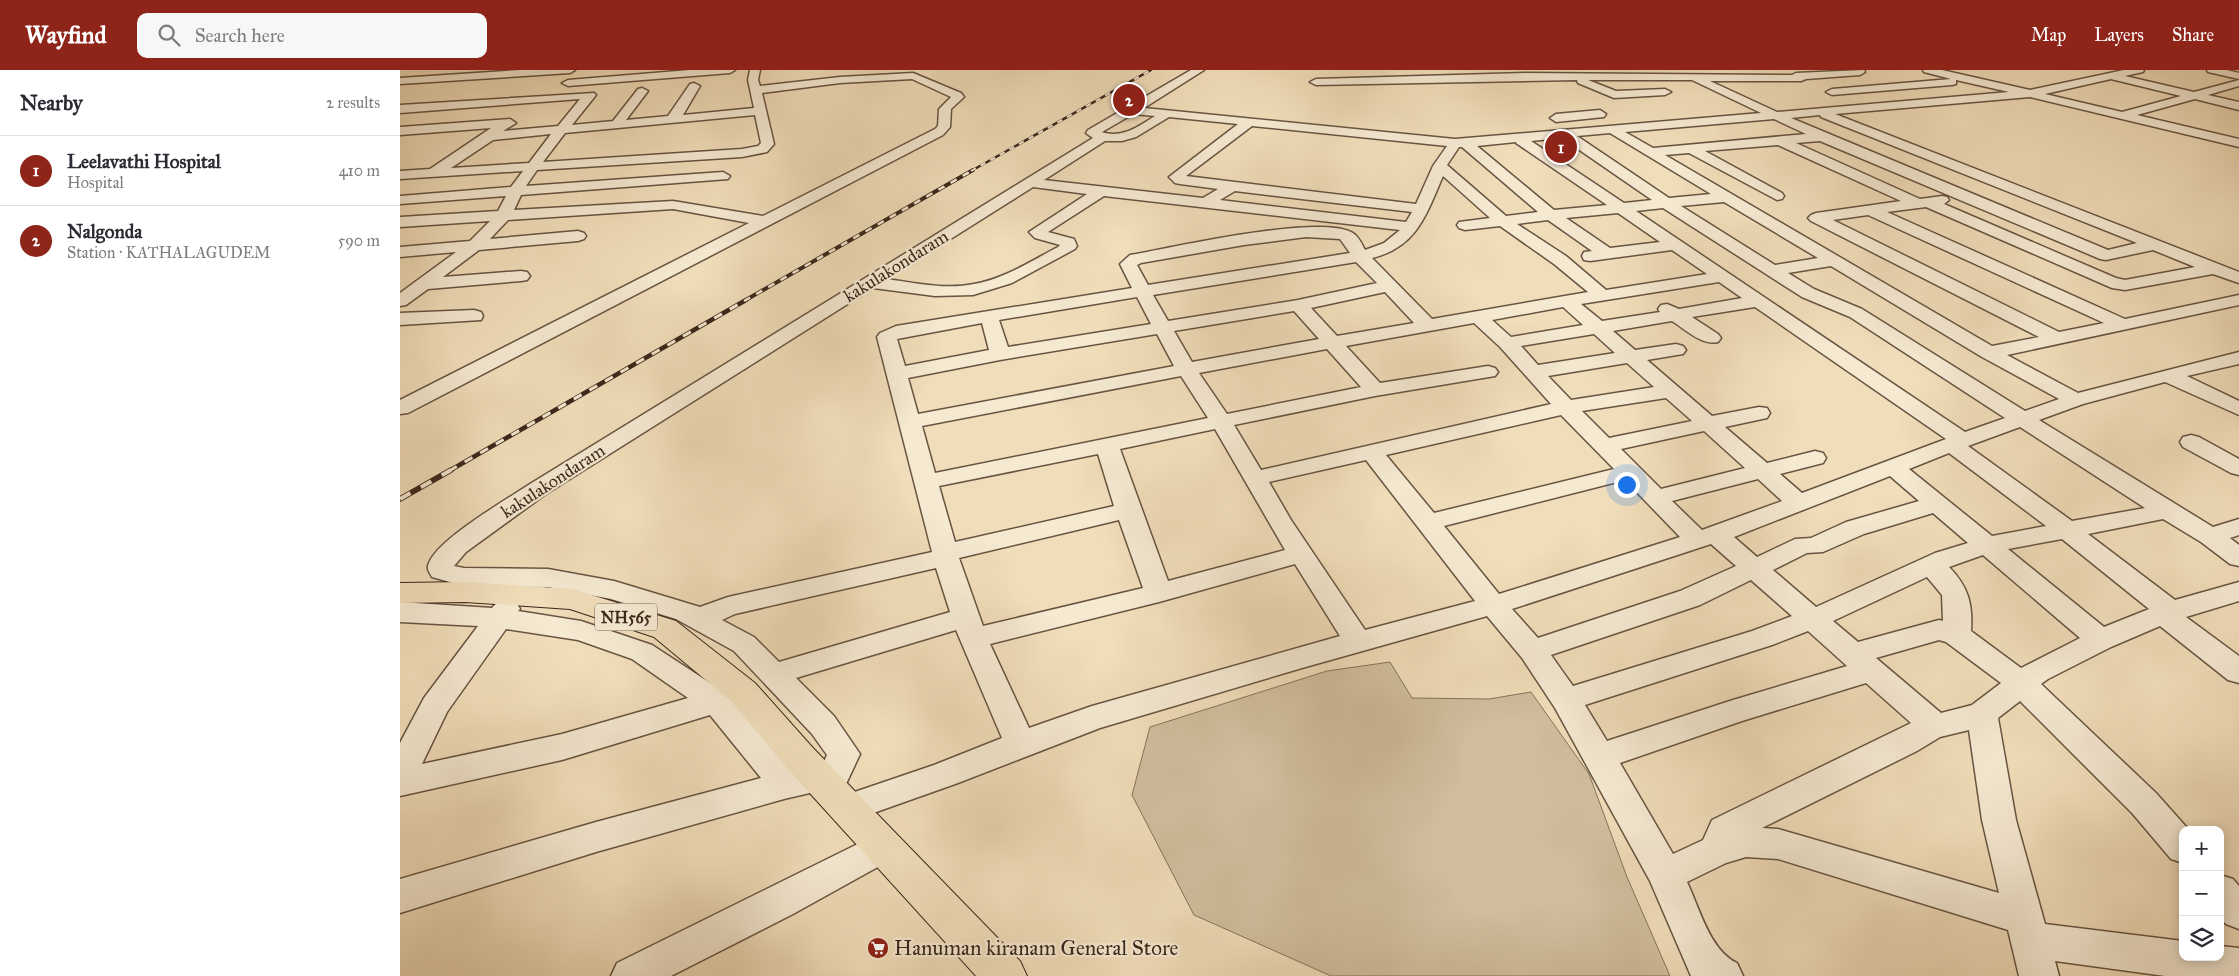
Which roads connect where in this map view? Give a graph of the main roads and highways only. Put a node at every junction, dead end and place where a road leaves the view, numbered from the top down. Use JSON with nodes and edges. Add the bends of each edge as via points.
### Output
{"nodes":[{"id":1,"x":403,"y":612,"type":"edge"},
{"id":2,"x":979,"y":961,"type":"edge"},
{"id":3,"x":1005,"y":976,"type":"edge"}],
"edges":[{"from":1,"to":2,"type":"highway","number":"NH565","via":[[465,592],[508,607],[572,600],[665,629],[743,692],[816,783],[882,847]]},
{"from":2,"to":3,"type":"highway","number":"NH565"}]}
